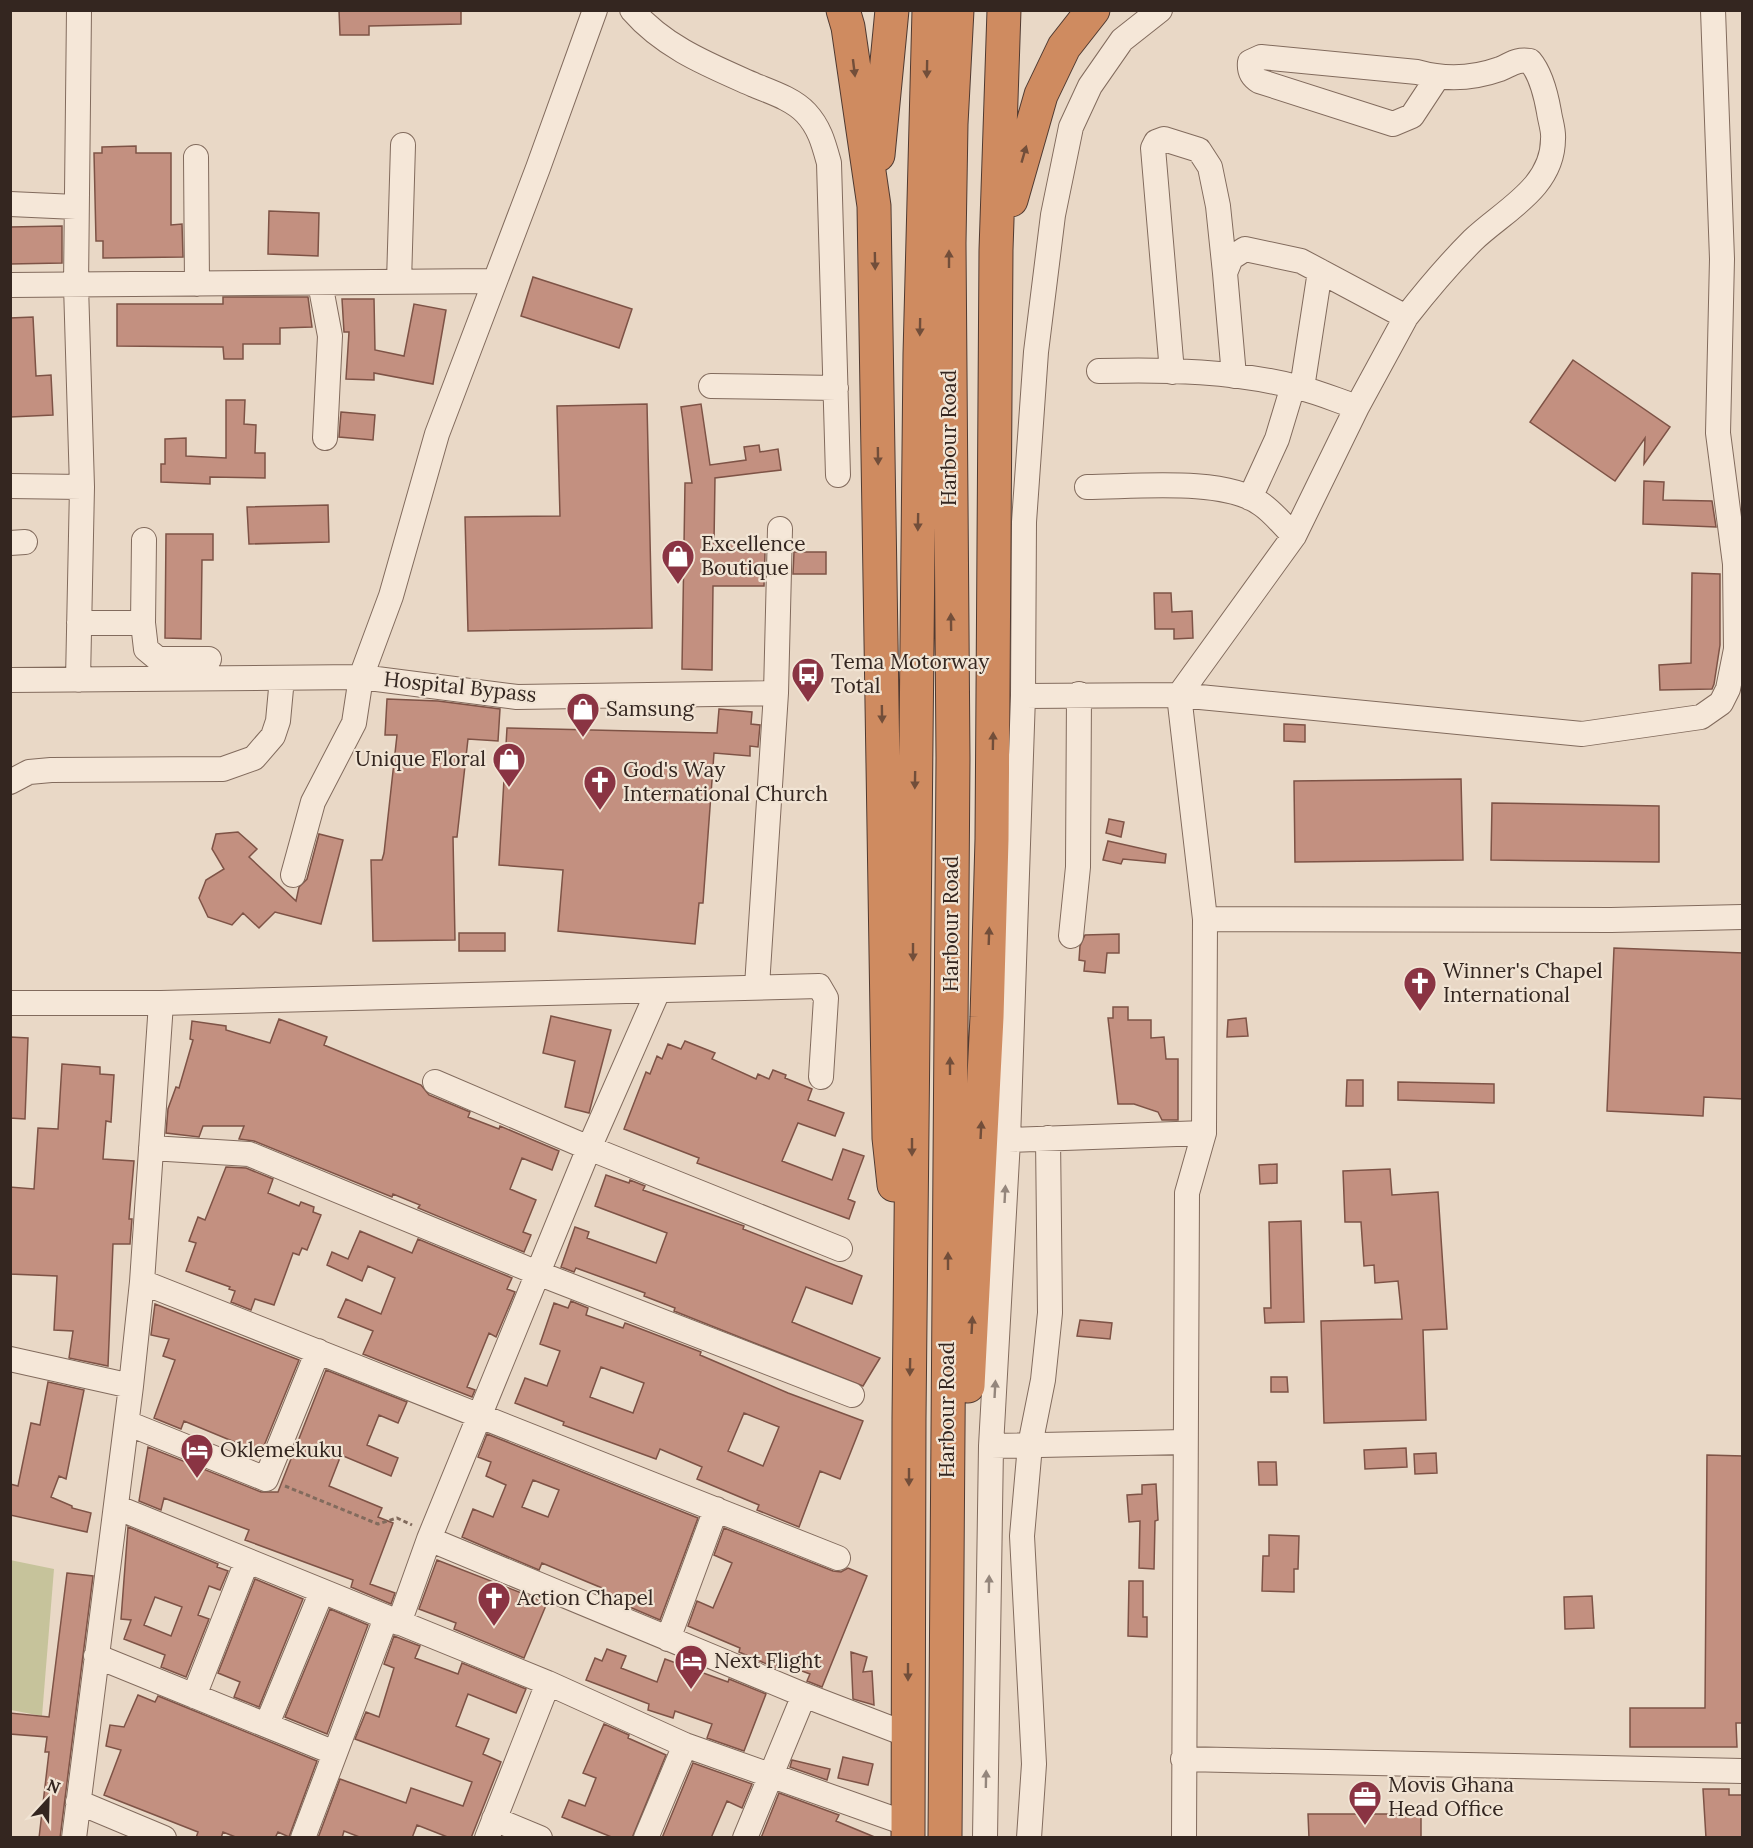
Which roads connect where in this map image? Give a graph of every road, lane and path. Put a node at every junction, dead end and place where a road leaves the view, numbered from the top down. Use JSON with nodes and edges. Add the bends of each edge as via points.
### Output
{"nodes":[{"id":1,"x":79,"y":10,"type":"edge"},
{"id":2,"x":595,"y":10,"type":"edge"},
{"id":3,"x":632,"y":10,"type":"edge"},
{"id":4,"x":843,"y":10,"type":"edge"},
{"id":5,"x":892,"y":10,"type":"edge"},
{"id":6,"x":929,"y":10,"type":"edge"},
{"id":7,"x":957,"y":10,"type":"edge"},
{"id":8,"x":1004,"y":10,"type":"edge"},
{"id":9,"x":1093,"y":10,"type":"edge"},
{"id":10,"x":1160,"y":10,"type":"edge"},
{"id":11,"x":1713,"y":10,"type":"edge"},
{"id":12,"x":1437,"y":78,"type":"junction"},
{"id":13,"x":403,"y":145,"type":"dead end"},
{"id":14,"x":196,"y":157,"type":"dead end"},
{"id":15,"x":10,"y":204,"type":"edge"},
{"id":16,"x":874,"y":206,"type":"junction"},
{"id":17,"x":76,"y":207,"type":"junction"},
{"id":18,"x":996,"y":250,"type":"junction"},
{"id":19,"x":1320,"y":271,"type":"junction"},
{"id":20,"x":1225,"y":273,"type":"junction"},
{"id":21,"x":494,"y":281,"type":"junction"},
{"id":22,"x":399,"y":282,"type":"junction"},
{"id":23,"x":320,"y":283,"type":"junction"},
{"id":24,"x":197,"y":284,"type":"junction"},
{"id":25,"x":10,"y":285,"type":"edge"},
{"id":26,"x":76,"y":285,"type":"junction"},
{"id":27,"x":1406,"y":317,"type":"junction"},
{"id":28,"x":1099,"y":371,"type":"dead end"},
{"id":29,"x":1172,"y":372,"type":"junction"},
{"id":30,"x":1234,"y":376,"type":"junction"},
{"id":31,"x":711,"y":386,"type":"dead end"},
{"id":32,"x":1297,"y":387,"type":"junction"},
{"id":33,"x":836,"y":388,"type":"junction"},
{"id":34,"x":1357,"y":407,"type":"junction"},
{"id":35,"x":325,"y":438,"type":"dead end"},
{"id":36,"x":838,"y":475,"type":"dead end"},
{"id":37,"x":10,"y":486,"type":"edge"},
{"id":38,"x":82,"y":487,"type":"junction"},
{"id":39,"x":1087,"y":487,"type":"dead end"},
{"id":40,"x":1250,"y":498,"type":"junction"},
{"id":41,"x":780,"y":529,"type":"dead end"},
{"id":42,"x":1294,"y":536,"type":"junction"},
{"id":43,"x":144,"y":540,"type":"dead end"},
{"id":44,"x":79,"y":623,"type":"junction"},
{"id":45,"x":142,"y":623,"type":"junction"},
{"id":46,"x":209,"y":659,"type":"dead end"},
{"id":47,"x":177,"y":669,"type":"junction"},
{"id":48,"x":361,"y":677,"type":"junction"},
{"id":49,"x":282,"y":678,"type":"junction"},
{"id":50,"x":10,"y":680,"type":"edge"},
{"id":51,"x":78,"y":680,"type":"junction"},
{"id":52,"x":776,"y":693,"type":"junction"},
{"id":53,"x":1080,"y":694,"type":"junction"},
{"id":54,"x":1179,"y":694,"type":"junction"},
{"id":55,"x":1023,"y":696,"type":"junction"},
{"id":56,"x":10,"y":782,"type":"edge"},
{"id":57,"x":292,"y":875,"type":"dead end"},
{"id":58,"x":1743,"y":917,"type":"edge"},
{"id":59,"x":1205,"y":919,"type":"junction"},
{"id":60,"x":1071,"y":936,"type":"dead end"},
{"id":61,"x":757,"y":986,"type":"junction"},
{"id":62,"x":658,"y":990,"type":"junction"},
{"id":63,"x":10,"y":1003,"type":"edge"},
{"id":64,"x":161,"y":1003,"type":"junction"},
{"id":65,"x":821,"y":1077,"type":"dead end"},
{"id":66,"x":435,"y":1082,"type":"dead end"},
{"id":67,"x":1204,"y":1133,"type":"junction"},
{"id":68,"x":1048,"y":1138,"type":"junction"},
{"id":69,"x":1008,"y":1140,"type":"junction"},
{"id":70,"x":151,"y":1148,"type":"junction"},
{"id":71,"x":589,"y":1148,"type":"junction"},
{"id":72,"x":840,"y":1249,"type":"dead end"},
{"id":73,"x":912,"y":1266,"type":"junction"},
{"id":74,"x":540,"y":1274,"type":"junction"},
{"id":75,"x":142,"y":1282,"type":"junction"},
{"id":76,"x":318,"y":1351,"type":"junction"},
{"id":77,"x":10,"y":1359,"type":"edge"},
{"id":78,"x":131,"y":1386,"type":"junction"},
{"id":79,"x":852,"y":1395,"type":"dead end"},
{"id":80,"x":481,"y":1415,"type":"junction"},
{"id":81,"x":127,"y":1423,"type":"junction"},
{"id":82,"x":1185,"y":1443,"type":"junction"},
{"id":83,"x":1030,"y":1445,"type":"junction"},
{"id":84,"x":992,"y":1446,"type":"junction"},
{"id":85,"x":266,"y":1479,"type":"junction"},
{"id":86,"x":116,"y":1507,"type":"junction"},
{"id":87,"x":946,"y":1508,"type":"junction"},
{"id":88,"x":716,"y":1509,"type":"junction"},
{"id":89,"x":429,"y":1539,"type":"junction"},
{"id":90,"x":838,"y":1558,"type":"dead end"},
{"id":91,"x":247,"y":1562,"type":"junction"},
{"id":92,"x":322,"y":1591,"type":"junction"},
{"id":93,"x":392,"y":1620,"type":"junction"},
{"id":94,"x":668,"y":1639,"type":"junction"},
{"id":95,"x":96,"y":1656,"type":"junction"},
{"id":96,"x":548,"y":1683,"type":"junction"},
{"id":97,"x":804,"y":1695,"type":"junction"},
{"id":98,"x":194,"y":1696,"type":"junction"},
{"id":99,"x":267,"y":1724,"type":"junction"},
{"id":100,"x":908,"y":1735,"type":"junction"},
{"id":101,"x":685,"y":1745,"type":"junction"},
{"id":102,"x":335,"y":1754,"type":"junction"},
{"id":103,"x":1183,"y":1759,"type":"junction"},
{"id":104,"x":1743,"y":1771,"type":"edge"},
{"id":105,"x":770,"y":1775,"type":"junction"},
{"id":106,"x":78,"y":1802,"type":"junction"},
{"id":107,"x":491,"y":1828,"type":"edge"},
{"id":108,"x":908,"y":1831,"type":"edge"},
{"id":109,"x":74,"y":1838,"type":"edge"},
{"id":110,"x":164,"y":1838,"type":"edge"},
{"id":111,"x":303,"y":1838,"type":"edge"},
{"id":112,"x":540,"y":1838,"type":"edge"},
{"id":113,"x":646,"y":1838,"type":"edge"},
{"id":114,"x":745,"y":1838,"type":"edge"},
{"id":115,"x":945,"y":1838,"type":"edge"},
{"id":116,"x":985,"y":1838,"type":"edge"},
{"id":117,"x":1029,"y":1838,"type":"edge"},
{"id":118,"x":1184,"y":1838,"type":"edge"}],
"edges":[{"from":1,"to":17,"type":"street"},
{"from":2,"to":21,"type":"street"},
{"from":3,"to":33,"type":"street","via":[[645,26],[677,50],[786,99],[806,112],[820,132],[829,164]]},
{"from":4,"to":16,"type":"highway","one_way":true},
{"from":5,"to":16,"type":"highway"},
{"from":6,"to":73,"type":"highway","name":"Harbour Road","one_way":true,"via":[[920,354]]},
{"from":87,"to":7,"type":"highway","name":"Harbour Road","one_way":true,"via":[[951,891],[949,254]]},
{"from":8,"to":18,"type":"highway"},
{"from":18,"to":9,"type":"highway","one_way":true,"via":[[1041,95],[1064,48]]},
{"from":10,"to":55,"type":"street","name":"Harbour Road","via":[[1122,40],[1090,86],[1071,127],[1053,215],[1036,352],[1024,522]]},
{"from":11,"to":54,"type":"street","via":[[1722,259],[1718,433],[1735,564],[1736,649],[1721,704],[1701,717],[1582,734]]},
{"from":12,"to":12,"type":"street","via":[[1417,72],[1261,57],[1250,62],[1249,69],[1259,81],[1393,124],[1412,116]]},
{"from":12,"to":27,"type":"street","via":[[1462,78],[1500,69],[1518,59],[1530,61],[1546,97],[1554,140],[1545,171],[1524,200],[1474,239]]},
{"from":13,"to":22,"type":"street"},
{"from":14,"to":24,"type":"street"},
{"from":15,"to":17,"type":"street"},
{"from":16,"to":73,"type":"highway","one_way":true,"via":[[889,1138],[897,1201]]},
{"from":17,"to":26,"type":"street"},
{"from":87,"to":18,"type":"highway","one_way":true,"via":[[967,1404],[986,1029],[992,839]]},
{"from":19,"to":20,"type":"street","via":[[1301,261],[1245,249],[1231,258]]},
{"from":19,"to":27,"type":"street"},
{"from":19,"to":32,"type":"street"},
{"from":20,"to":29,"type":"street","via":[[1210,167],[1199,150],[1164,139],[1156,142],[1153,148]]},
{"from":20,"to":30,"type":"street"},
{"from":21,"to":22,"type":"street"},
{"from":21,"to":48,"type":"street","via":[[437,434],[391,596]]},
{"from":22,"to":23,"type":"street"},
{"from":23,"to":24,"type":"street"},
{"from":23,"to":35,"type":"street","via":[[330,336]]},
{"from":24,"to":26,"type":"street"},
{"from":25,"to":26,"type":"street"},
{"from":26,"to":38,"type":"street"},
{"from":27,"to":34,"type":"street"},
{"from":28,"to":29,"type":"street"},
{"from":29,"to":30,"type":"street"},
{"from":30,"to":32,"type":"street"},
{"from":31,"to":33,"type":"street"},
{"from":32,"to":34,"type":"street"},
{"from":32,"to":40,"type":"street"},
{"from":33,"to":36,"type":"street"},
{"from":34,"to":42,"type":"street"},
{"from":37,"to":38,"type":"street"},
{"from":38,"to":44,"type":"street"},
{"from":39,"to":40,"type":"street","via":[[1216,487]]},
{"from":40,"to":42,"type":"street"},
{"from":41,"to":52,"type":"street"},
{"from":42,"to":54,"type":"street"},
{"from":43,"to":45,"type":"street"},
{"from":44,"to":45,"type":"street"},
{"from":44,"to":51,"type":"street"},
{"from":45,"to":47,"type":"street","via":[[149,654]]},
{"from":46,"to":47,"type":"street"},
{"from":47,"to":49,"type":"street","name":"Hospital Bypass"},
{"from":47,"to":51,"type":"street"},
{"from":48,"to":49,"type":"street","name":"Hospital Bypass"},
{"from":48,"to":52,"type":"street","name":"Hospital Bypass","via":[[518,697]]},
{"from":48,"to":57,"type":"street","via":[[354,723],[313,802]]},
{"from":49,"to":56,"type":"street","via":[[273,736],[254,758],[223,769],[28,772]]},
{"from":50,"to":51,"type":"street"},
{"from":52,"to":61,"type":"street"},
{"from":53,"to":54,"type":"street"},
{"from":53,"to":55,"type":"street"},
{"from":53,"to":60,"type":"street","via":[[1078,867]]},
{"from":54,"to":59,"type":"street"},
{"from":55,"to":69,"type":"street","name":"Harbour Road"},
{"from":58,"to":59,"type":"street"},
{"from":59,"to":67,"type":"street"},
{"from":61,"to":62,"type":"street"},
{"from":61,"to":65,"type":"street","via":[[819,986],[826,998]]},
{"from":62,"to":64,"type":"street"},
{"from":62,"to":71,"type":"street"},
{"from":63,"to":64,"type":"street"},
{"from":64,"to":70,"type":"street"},
{"from":66,"to":71,"type":"street"},
{"from":67,"to":68,"type":"street"},
{"from":67,"to":82,"type":"street","via":[[1187,1193]]},
{"from":68,"to":69,"type":"street"},
{"from":68,"to":83,"type":"street","via":[[1050,1313],[1043,1380]]},
{"from":84,"to":69,"type":"street","name":"Harbour Road","one_way":true},
{"from":70,"to":74,"type":"street","via":[[249,1154]]},
{"from":70,"to":75,"type":"street"},
{"from":71,"to":72,"type":"street"},
{"from":71,"to":74,"type":"street"},
{"from":73,"to":100,"type":"highway","name":"Harbour Road","one_way":true},
{"from":74,"to":79,"type":"street"},
{"from":74,"to":80,"type":"street"},
{"from":75,"to":76,"type":"street"},
{"from":75,"to":78,"type":"street"},
{"from":76,"to":80,"type":"street"},
{"from":76,"to":85,"type":"street"},
{"from":77,"to":78,"type":"street"},
{"from":78,"to":81,"type":"street"},
{"from":80,"to":88,"type":"street"},
{"from":80,"to":89,"type":"street"},
{"from":81,"to":85,"type":"street"},
{"from":81,"to":86,"type":"street"},
{"from":82,"to":83,"type":"street"},
{"from":82,"to":103,"type":"street"},
{"from":83,"to":84,"type":"street"},
{"from":83,"to":117,"type":"street","via":[[1022,1536],[1034,1764]]},
{"from":116,"to":84,"type":"street","name":"Harbour Road","one_way":true},
{"from":85,"to":89,"type":"path","via":[[378,1524],[397,1518]]},
{"from":86,"to":91,"type":"street"},
{"from":86,"to":95,"type":"street"},
{"from":87,"to":115,"type":"highway","name":"Harbour Road"},
{"from":88,"to":90,"type":"street"},
{"from":88,"to":94,"type":"street"},
{"from":89,"to":93,"type":"street"},
{"from":89,"to":94,"type":"street"},
{"from":91,"to":92,"type":"street"},
{"from":91,"to":98,"type":"street"},
{"from":92,"to":93,"type":"street"},
{"from":92,"to":99,"type":"street"},
{"from":93,"to":96,"type":"street"},
{"from":93,"to":102,"type":"street"},
{"from":94,"to":97,"type":"street"},
{"from":95,"to":98,"type":"street"},
{"from":95,"to":106,"type":"street"},
{"from":96,"to":101,"type":"street"},
{"from":96,"to":107,"type":"street"},
{"from":97,"to":100,"type":"street"},
{"from":97,"to":105,"type":"street"},
{"from":98,"to":99,"type":"street"},
{"from":99,"to":102,"type":"street"},
{"from":100,"to":108,"type":"highway","name":"Harbour Road"},
{"from":101,"to":105,"type":"street"},
{"from":101,"to":113,"type":"street"},
{"from":102,"to":111,"type":"street"},
{"from":103,"to":104,"type":"street"},
{"from":103,"to":118,"type":"street"},
{"from":105,"to":108,"type":"street"},
{"from":105,"to":114,"type":"street"},
{"from":106,"to":109,"type":"street"},
{"from":106,"to":110,"type":"street"},
{"from":107,"to":112,"type":"street"}]}
